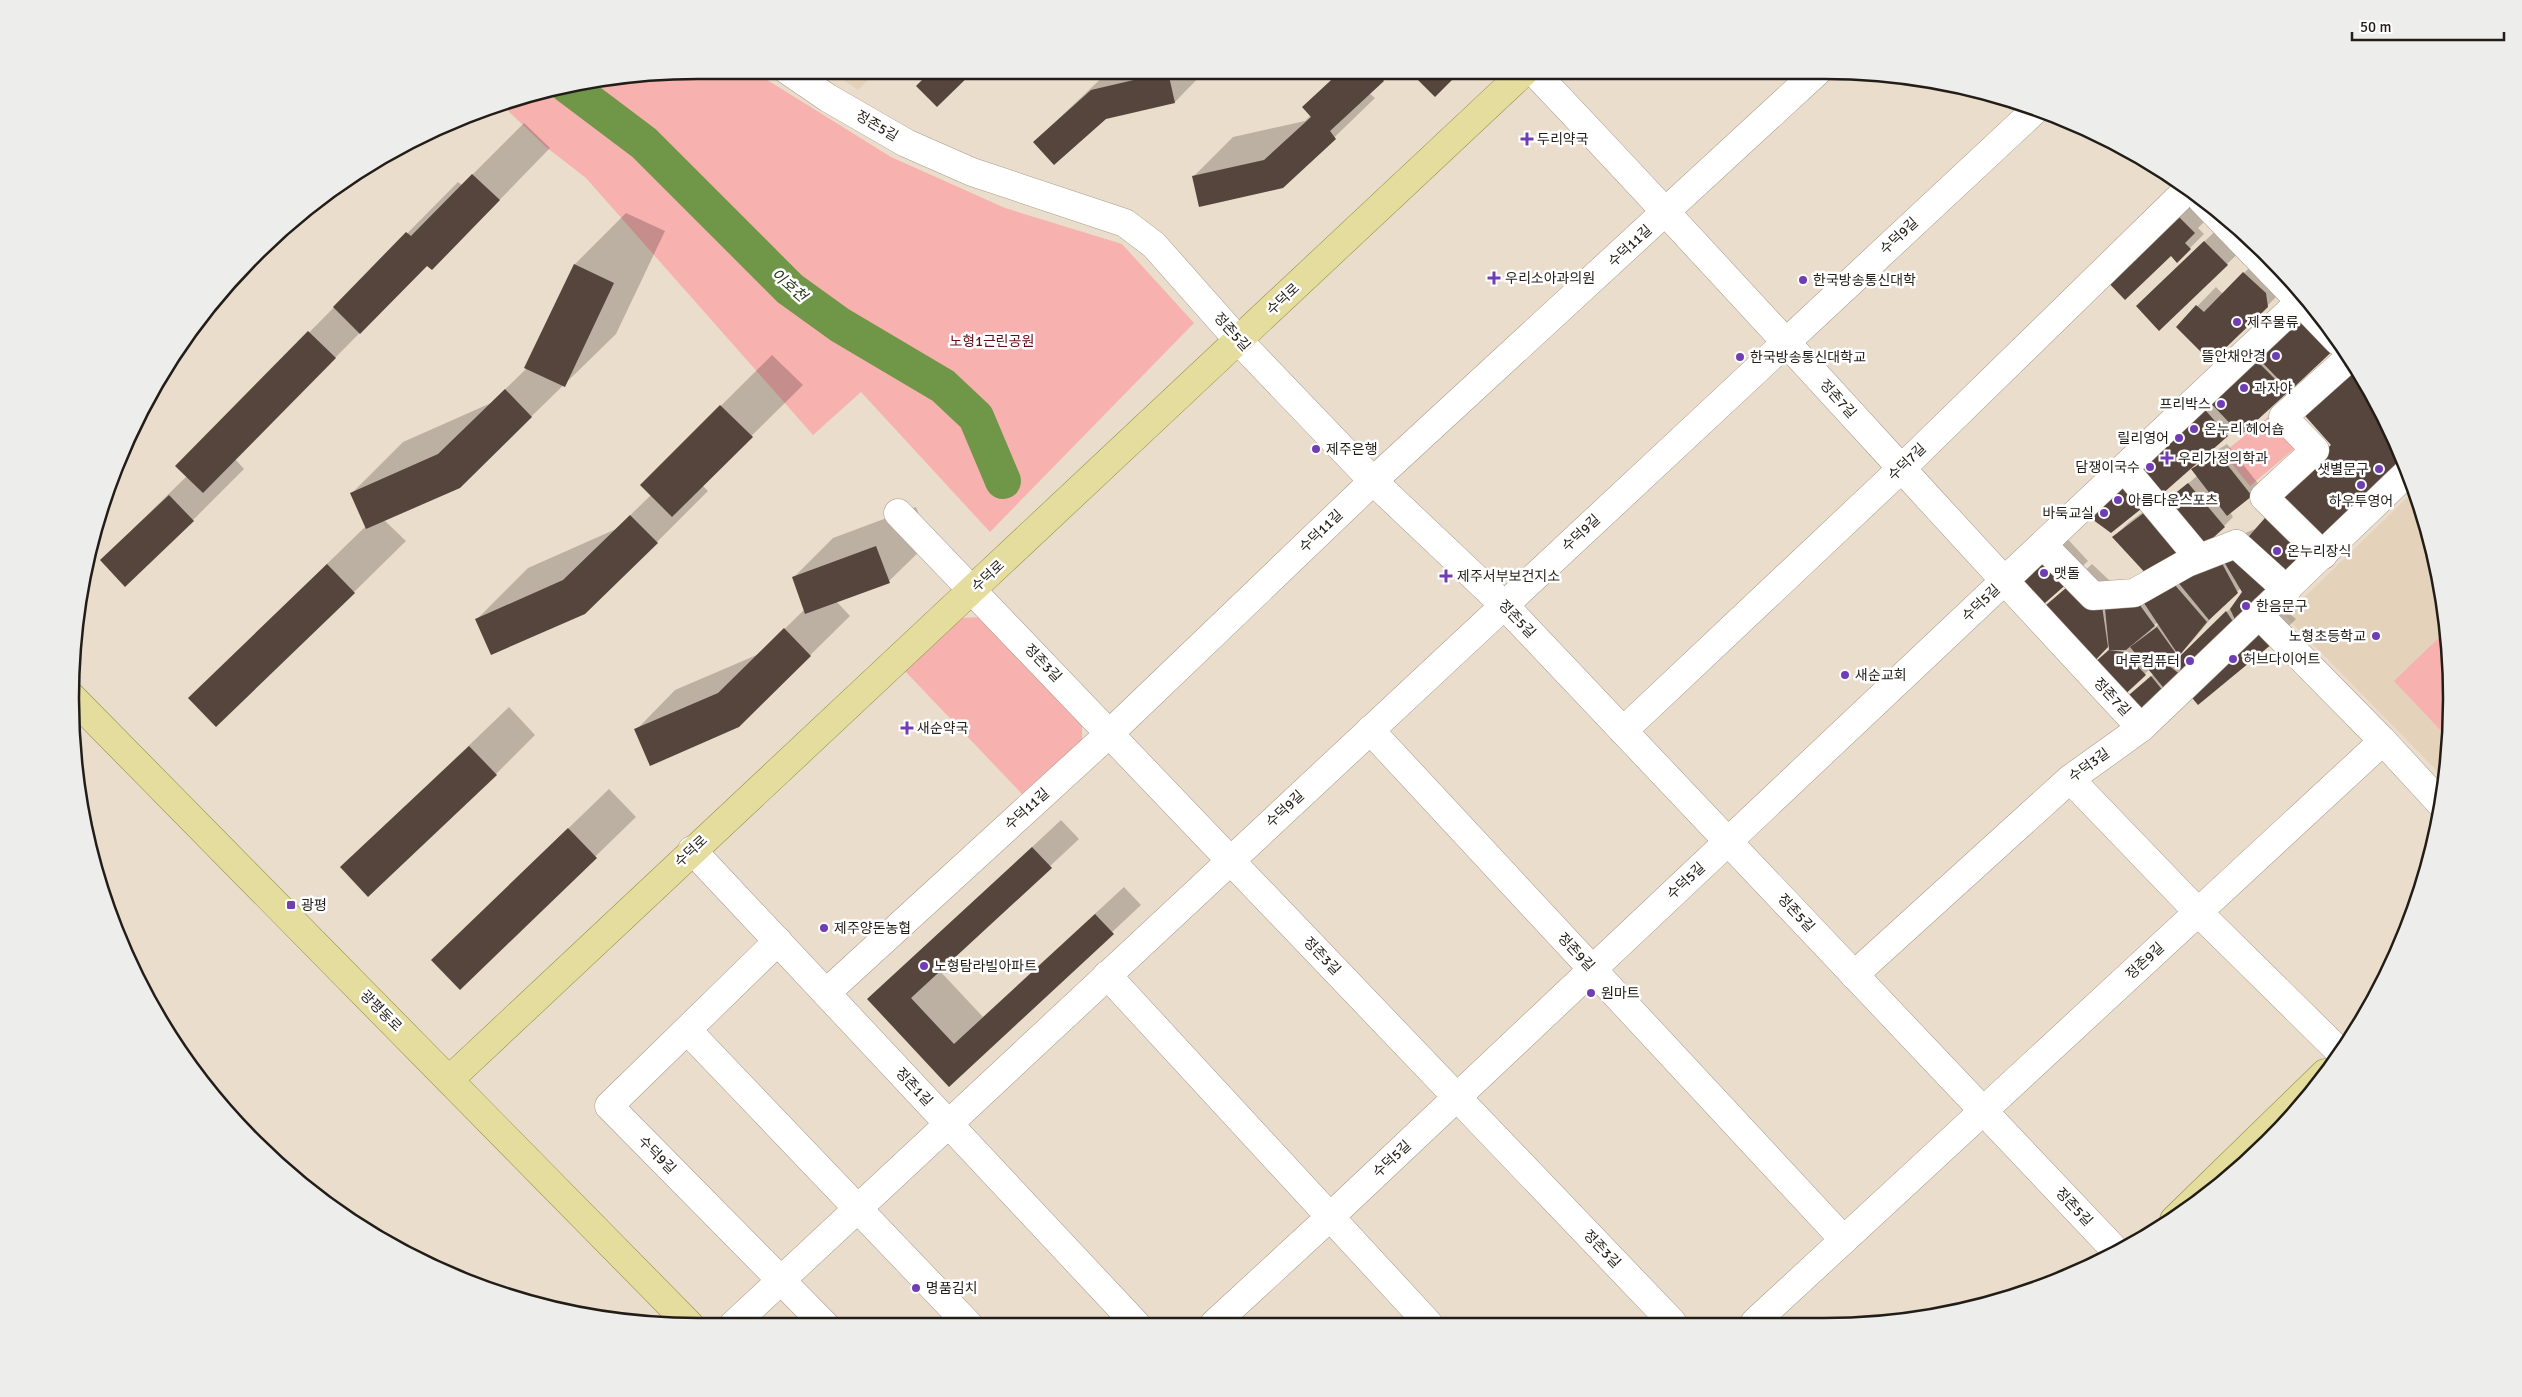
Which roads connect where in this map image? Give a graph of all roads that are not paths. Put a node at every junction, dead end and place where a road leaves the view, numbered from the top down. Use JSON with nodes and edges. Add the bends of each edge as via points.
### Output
{"nodes":[{"id":1,"x":800,"y":79,"type":"edge"},
{"id":2,"x":1517,"y":79,"type":"edge"},
{"id":3,"x":1541,"y":79,"type":"edge"},
{"id":4,"x":1809,"y":79,"type":"edge"},
{"id":5,"x":2030,"y":115,"type":"edge"},
{"id":6,"x":2184,"y":194,"type":"edge"},
{"id":7,"x":1667,"y":212,"type":"junction"},
{"id":8,"x":2299,"y":302,"type":"edge"},
{"id":9,"x":1239,"y":341,"type":"junction"},
{"id":10,"x":1786,"y":342,"type":"junction"},
{"id":11,"x":2344,"y":362,"type":"edge"},
{"id":12,"x":2124,"y":468,"type":"junction"},
{"id":13,"x":1901,"y":469,"type":"junction"},
{"id":14,"x":2402,"y":478,"type":"edge"},
{"id":15,"x":1373,"y":481,"type":"junction"},
{"id":16,"x":898,"y":513,"type":"dead end"},
{"id":17,"x":2043,"y":545,"type":"junction"},
{"id":18,"x":2323,"y":555,"type":"junction"},
{"id":19,"x":2199,"y":558,"type":"junction"},
{"id":20,"x":2004,"y":582,"type":"junction"},
{"id":21,"x":973,"y":590,"type":"junction"},
{"id":22,"x":2287,"y":590,"type":"junction"},
{"id":23,"x":1504,"y":605,"type":"junction"},
{"id":24,"x":2260,"y":616,"type":"junction"},
{"id":25,"x":79,"y":704,"type":"edge"},
{"id":26,"x":2141,"y":728,"type":"junction"},
{"id":27,"x":1370,"y":730,"type":"junction"},
{"id":28,"x":1623,"y":730,"type":"junction"},
{"id":29,"x":1110,"y":733,"type":"junction"},
{"id":30,"x":2383,"y":741,"type":"junction"},
{"id":31,"x":2070,"y":779,"type":"junction"},
{"id":32,"x":2435,"y":797,"type":"edge"},
{"id":33,"x":1728,"y":842,"type":"junction"},
{"id":34,"x":692,"y":850,"type":"junction"},
{"id":35,"x":1230,"y":860,"type":"junction"},
{"id":36,"x":2198,"y":912,"type":"junction"},
{"id":37,"x":778,"y":941,"type":"junction"},
{"id":38,"x":1592,"y":969,"type":"junction"},
{"id":39,"x":1854,"y":974,"type":"junction"},
{"id":40,"x":1107,"y":975,"type":"junction"},
{"id":41,"x":826,"y":993,"type":"junction"},
{"id":42,"x":687,"y":1030,"type":"junction"},
{"id":43,"x":2336,"y":1048,"type":"edge"},
{"id":44,"x":450,"y":1080,"type":"junction"},
{"id":45,"x":1457,"y":1097,"type":"junction"},
{"id":46,"x":1983,"y":1111,"type":"junction"},
{"id":47,"x":948,"y":1123,"type":"junction"},
{"id":48,"x":2275,"y":1123,"type":"edge"},
{"id":49,"x":2245,"y":1152,"type":"edge"},
{"id":50,"x":858,"y":1208,"type":"junction"},
{"id":51,"x":1330,"y":1217,"type":"junction"},
{"id":52,"x":1844,"y":1240,"type":"junction"},
{"id":53,"x":2112,"y":1247,"type":"edge"},
{"id":54,"x":781,"y":1280,"type":"junction"},
{"id":55,"x":683,"y":1318,"type":"edge"},
{"id":56,"x":740,"y":1318,"type":"edge"},
{"id":57,"x":818,"y":1318,"type":"edge"},
{"id":58,"x":962,"y":1318,"type":"edge"},
{"id":59,"x":1130,"y":1318,"type":"edge"},
{"id":60,"x":1221,"y":1318,"type":"edge"},
{"id":61,"x":1423,"y":1318,"type":"edge"},
{"id":62,"x":1668,"y":1318,"type":"edge"},
{"id":63,"x":1759,"y":1318,"type":"edge"}],
"edges":[{"from":1,"to":9,"type":"street","name":"정존5길","via":[[906,143],[972,172],[1125,224],[1154,245]]},
{"from":2,"to":9,"type":"main road","name":"수덕로"},
{"from":3,"to":7,"type":"street","name":"정존7길"},
{"from":4,"to":7,"type":"street","name":"수덕11길"},
{"from":5,"to":10,"type":"street","name":"수덕9길"},
{"from":6,"to":13,"type":"street","name":"수덕7길"},
{"from":7,"to":10,"type":"street","name":"정존7길"},
{"from":7,"to":15,"type":"street","name":"수덕11길"},
{"from":8,"to":12,"type":"street","name":"수덕5길"},
{"from":9,"to":15,"type":"street","name":"정존5길"},
{"from":9,"to":21,"type":"main road","name":"수덕로"},
{"from":10,"to":13,"type":"street","name":"정존7길"},
{"from":10,"to":23,"type":"street","name":"수덕9길"},
{"from":11,"to":18,"type":"street","via":[[2283,417],[2315,450],[2264,497]]},
{"from":12,"to":17,"type":"street","name":"수덕5길"},
{"from":12,"to":19,"type":"street"},
{"from":13,"to":20,"type":"street","name":"정존7길"},
{"from":13,"to":28,"type":"street","name":"수덕7길"},
{"from":14,"to":18,"type":"street","name":"수덕3길"},
{"from":15,"to":23,"type":"street","name":"정존5길"},
{"from":15,"to":29,"type":"street","name":"수덕11길"},
{"from":16,"to":21,"type":"street","name":"정존3길"},
{"from":17,"to":19,"type":"street","via":[[2093,596],[2134,593]]},
{"from":17,"to":20,"type":"street","name":"수덕5길"},
{"from":18,"to":22,"type":"street","name":"수덕3길"},
{"from":19,"to":22,"type":"street","via":[[2236,544]]},
{"from":20,"to":26,"type":"street","name":"정존7길"},
{"from":20,"to":33,"type":"street","name":"수덕5길"},
{"from":21,"to":29,"type":"street","name":"정존3길"},
{"from":21,"to":34,"type":"main road","name":"수덕로"},
{"from":22,"to":24,"type":"street","name":"수덕3길"},
{"from":23,"to":27,"type":"street","name":"수덕9길"},
{"from":23,"to":28,"type":"street","name":"정존5길"},
{"from":24,"to":26,"type":"street","name":"수덕3길"},
{"from":24,"to":30,"type":"street"},
{"from":25,"to":44,"type":"main road","name":"광평동로"},
{"from":26,"to":31,"type":"street","name":"수덕3길"},
{"from":27,"to":35,"type":"street","name":"수덕9길"},
{"from":27,"to":38,"type":"street","name":"정존9길"},
{"from":28,"to":33,"type":"street","name":"정존5길"},
{"from":29,"to":35,"type":"street","name":"정존3길"},
{"from":29,"to":41,"type":"street","name":"수덕11길"},
{"from":30,"to":32,"type":"street"},
{"from":30,"to":36,"type":"street","name":"정존9길"},
{"from":31,"to":36,"type":"street"},
{"from":31,"to":39,"type":"street","name":"수덕3길"},
{"from":33,"to":38,"type":"street","name":"수덕5길"},
{"from":33,"to":39,"type":"street","name":"정존5길"},
{"from":34,"to":37,"type":"street","name":"정존1길"},
{"from":34,"to":44,"type":"main road","name":"수덕로"},
{"from":35,"to":40,"type":"street","name":"수덕9길"},
{"from":35,"to":45,"type":"street","name":"정존3길"},
{"from":36,"to":43,"type":"street"},
{"from":36,"to":46,"type":"street","name":"정존9길"},
{"from":37,"to":41,"type":"street","name":"정존1길"},
{"from":37,"to":42,"type":"street","name":"수덕9길"},
{"from":38,"to":45,"type":"street","name":"수덕5길"},
{"from":38,"to":52,"type":"street","name":"정존9길"},
{"from":39,"to":46,"type":"street","name":"정존5길"},
{"from":40,"to":47,"type":"street","name":"수덕9길"},
{"from":40,"to":51,"type":"street"},
{"from":41,"to":47,"type":"street","name":"정존1길"},
{"from":42,"to":50,"type":"street"},
{"from":42,"to":54,"type":"street","name":"수덕9길","via":[[609,1106]]},
{"from":44,"to":55,"type":"main road","name":"광평동로"},
{"from":45,"to":51,"type":"street","name":"수덕5길"},
{"from":45,"to":62,"type":"street","name":"정존3길"},
{"from":46,"to":52,"type":"street","name":"정존9길"},
{"from":46,"to":53,"type":"street","name":"정존5길"},
{"from":47,"to":50,"type":"street","name":"수덕9길"},
{"from":47,"to":59,"type":"street","name":"정존1길"},
{"from":48,"to":49,"type":"main road"},
{"from":50,"to":54,"type":"street","name":"수덕9길"},
{"from":50,"to":58,"type":"street"},
{"from":51,"to":60,"type":"street","name":"수덕5길"},
{"from":51,"to":61,"type":"street"},
{"from":52,"to":63,"type":"street","name":"정존9길"},
{"from":54,"to":56,"type":"street","name":"수덕9길"},
{"from":54,"to":57,"type":"street","name":"수덕9길"}]}
